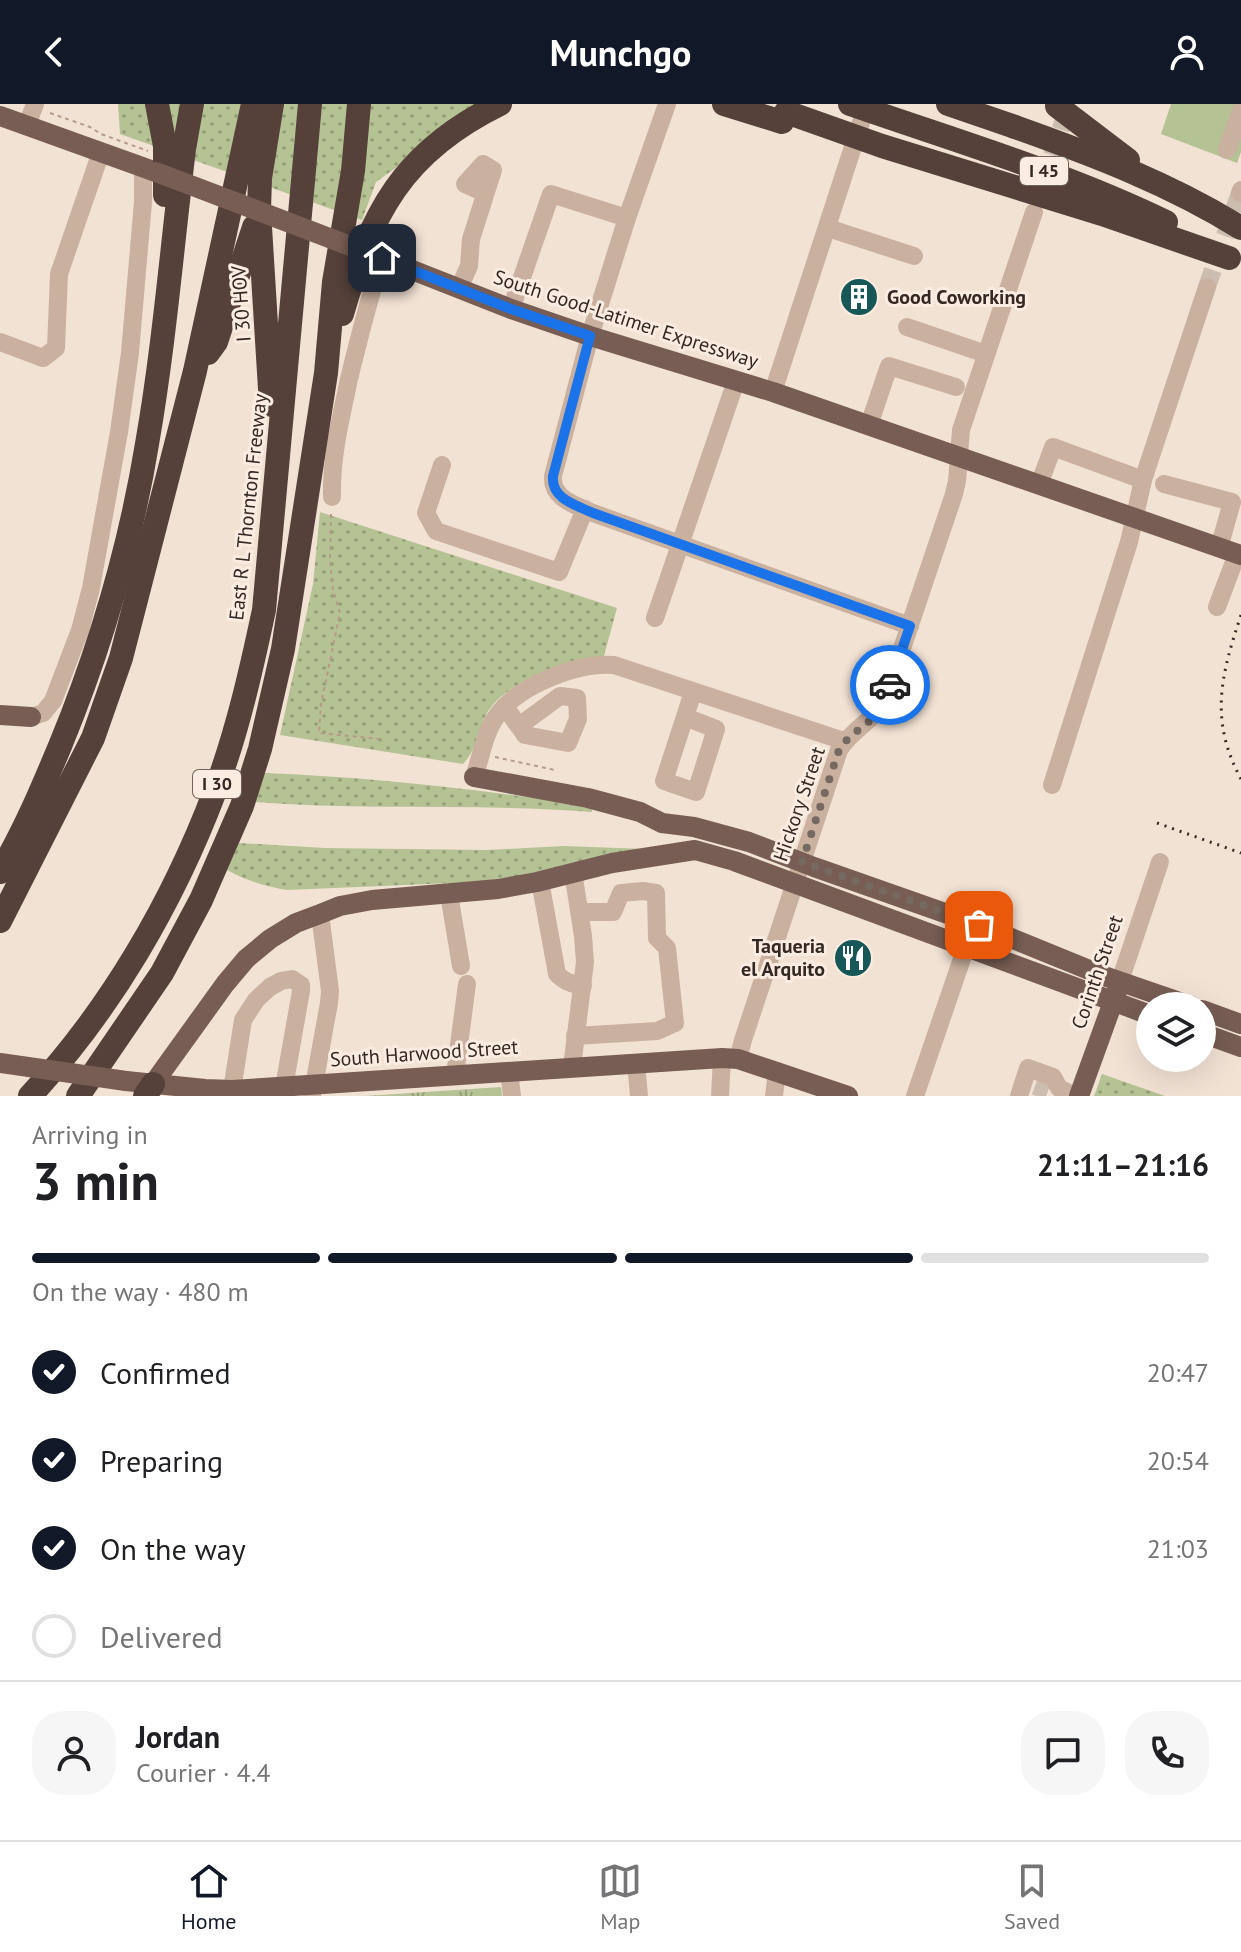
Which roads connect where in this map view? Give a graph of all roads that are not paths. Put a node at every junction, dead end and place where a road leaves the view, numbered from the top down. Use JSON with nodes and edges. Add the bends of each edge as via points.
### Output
{"nodes":[{"id":1,"x":157,"y":104,"type":"edge"},
{"id":2,"x":192,"y":104,"type":"edge"},
{"id":3,"x":253,"y":104,"type":"edge"},
{"id":4,"x":272,"y":104,"type":"edge"},
{"id":5,"x":285,"y":104,"type":"edge"},
{"id":6,"x":310,"y":104,"type":"edge"},
{"id":7,"x":359,"y":104,"type":"edge"},
{"id":8,"x":500,"y":104,"type":"edge"},
{"id":9,"x":667,"y":104,"type":"edge"},
{"id":10,"x":724,"y":104,"type":"edge"},
{"id":11,"x":761,"y":104,"type":"edge"},
{"id":12,"x":850,"y":104,"type":"edge"},
{"id":13,"x":867,"y":104,"type":"edge"},
{"id":14,"x":948,"y":104,"type":"edge"},
{"id":15,"x":1053,"y":104,"type":"edge"},
{"id":16,"x":1241,"y":110,"type":"edge"},
{"id":17,"x":32,"y":112,"type":"edge"},
{"id":18,"x":0,"y":116,"type":"edge"},
{"id":19,"x":882,"y":146,"type":"junction"},
{"id":20,"x":1227,"y":150,"type":"dead end"},
{"id":21,"x":101,"y":152,"type":"junction"},
{"id":22,"x":150,"y":164,"type":"junction"},
{"id":23,"x":1155,"y":181,"type":"junction"},
{"id":24,"x":485,"y":193,"type":"dead end"},
{"id":25,"x":259,"y":211,"type":"junction"},
{"id":26,"x":1034,"y":212,"type":"dead end"},
{"id":27,"x":627,"y":218,"type":"junction"},
{"id":28,"x":828,"y":228,"type":"junction"},
{"id":29,"x":1241,"y":228,"type":"edge"},
{"id":30,"x":914,"y":256,"type":"dead end"},
{"id":31,"x":378,"y":257,"type":"junction"},
{"id":32,"x":1235,"y":262,"type":"edge"},
{"id":33,"x":1207,"y":287,"type":"tunnel mouth"},
{"id":34,"x":459,"y":288,"type":"junction"},
{"id":35,"x":165,"y":309,"type":"junction"},
{"id":36,"x":511,"y":309,"type":"junction"},
{"id":37,"x":907,"y":327,"type":"dead end"},
{"id":38,"x":590,"y":336,"type":"junction"},
{"id":39,"x":0,"y":342,"type":"edge"},
{"id":40,"x":986,"y":354,"type":"junction"},
{"id":41,"x":195,"y":371,"type":"junction"},
{"id":42,"x":326,"y":373,"type":"junction"},
{"id":43,"x":736,"y":381,"type":"junction"},
{"id":44,"x":964,"y":388,"type":"junction"},
{"id":45,"x":773,"y":392,"type":"junction"},
{"id":46,"x":869,"y":425,"type":"junction"},
{"id":47,"x":959,"y":457,"type":"junction"},
{"id":48,"x":442,"y":465,"type":"dead end"},
{"id":49,"x":1143,"y":480,"type":"junction"},
{"id":50,"x":1164,"y":484,"type":"dead end"},
{"id":51,"x":1039,"y":485,"type":"junction"},
{"id":52,"x":274,"y":492,"type":"junction"},
{"id":53,"x":332,"y":497,"type":"road end"},
{"id":54,"x":589,"y":511,"type":"junction"},
{"id":55,"x":1135,"y":519,"type":"junction"},
{"id":56,"x":680,"y":544,"type":"junction"},
{"id":57,"x":1232,"y":552,"type":"edge"},
{"id":58,"x":1217,"y":607,"type":"dead end"},
{"id":59,"x":655,"y":618,"type":"dead end"},
{"id":60,"x":910,"y":626,"type":"junction"},
{"id":61,"x":693,"y":692,"type":"junction"},
{"id":62,"x":505,"y":706,"type":"junction"},
{"id":63,"x":0,"y":715,"type":"edge"},
{"id":64,"x":31,"y":717,"type":"joint"},
{"id":65,"x":685,"y":717,"type":"dead end"},
{"id":66,"x":519,"y":726,"type":"dead end"},
{"id":67,"x":844,"y":741,"type":"junction"},
{"id":68,"x":474,"y":777,"type":"joint"},
{"id":69,"x":1052,"y":785,"type":"dead end"},
{"id":70,"x":802,"y":862,"type":"junction"},
{"id":71,"x":1160,"y":862,"type":"dead end"},
{"id":72,"x":0,"y":872,"type":"edge"},
{"id":73,"x":573,"y":872,"type":"junction"},
{"id":74,"x":540,"y":881,"type":"junction"},
{"id":75,"x":794,"y":884,"type":"junction"},
{"id":76,"x":449,"y":894,"type":"junction"},
{"id":77,"x":580,"y":912,"type":"junction"},
{"id":78,"x":320,"y":914,"type":"junction"},
{"id":79,"x":0,"y":921,"type":"edge"},
{"id":80,"x":966,"y":947,"type":"junction"},
{"id":81,"x":328,"y":973,"type":"junction"},
{"id":82,"x":1120,"y":981,"type":"junction"},
{"id":83,"x":301,"y":985,"type":"junction"},
{"id":84,"x":583,"y":986,"type":"junction"},
{"id":85,"x":1151,"y":992,"type":"edge"},
{"id":86,"x":1113,"y":1002,"type":"junction"},
{"id":87,"x":1136,"y":1010,"type":"edge"},
{"id":88,"x":1216,"y":1015,"type":"edge"},
{"id":89,"x":1241,"y":1024,"type":"edge"},
{"id":90,"x":621,"y":1033,"type":"junction"},
{"id":91,"x":575,"y":1036,"type":"junction"},
{"id":92,"x":1216,"y":1038,"type":"edge"},
{"id":93,"x":1241,"y":1047,"type":"edge"},
{"id":94,"x":730,"y":1058,"type":"junction"},
{"id":95,"x":0,"y":1063,"type":"edge"},
{"id":96,"x":629,"y":1064,"type":"junction"},
{"id":97,"x":572,"y":1067,"type":"junction"},
{"id":98,"x":509,"y":1071,"type":"junction"},
{"id":99,"x":777,"y":1071,"type":"junction"},
{"id":100,"x":455,"y":1075,"type":"junction"},
{"id":101,"x":141,"y":1087,"type":"edge"},
{"id":102,"x":284,"y":1087,"type":"junction"},
{"id":103,"x":313,"y":1090,"type":"edge"},
{"id":104,"x":246,"y":1092,"type":"edge"},
{"id":105,"x":1045,"y":1092,"type":"edge"},
{"id":106,"x":30,"y":1096,"type":"edge"},
{"id":107,"x":78,"y":1096,"type":"edge"},
{"id":108,"x":512,"y":1096,"type":"edge"},
{"id":109,"x":639,"y":1096,"type":"edge"},
{"id":110,"x":720,"y":1096,"type":"edge"},
{"id":111,"x":774,"y":1096,"type":"edge"},
{"id":112,"x":848,"y":1096,"type":"edge"},
{"id":113,"x":915,"y":1096,"type":"edge"}],
"edges":[{"from":1,"to":35,"type":"highway","via":[[165,146]]},
{"from":2,"to":35,"type":"highway"},
{"from":3,"to":41,"type":"highway"},
{"from":4,"to":25,"type":"highway","name":"I 30 HOV"},
{"from":5,"to":25,"type":"highway","name":"I 30 HOV"},
{"from":6,"to":52,"type":"highway","name":"East R L Thornton Freeway","number":"I 30"},
{"from":7,"to":42,"type":"highway"},
{"from":8,"to":42,"type":"highway","via":[[431,149],[388,197],[351,284]]},
{"from":9,"to":27,"type":"street"},
{"from":10,"to":19,"type":"highway","bridge":true},
{"from":11,"to":19,"type":"highway","bridge":true},
{"from":12,"to":32,"type":"highway","number":"I 45","bridge":true,"via":[[1103,193]]},
{"from":13,"to":28,"type":"street"},
{"from":14,"to":23,"type":"highway","bridge":true},
{"from":15,"to":23,"type":"highway","bridge":true},
{"from":16,"to":20,"type":"street"},
{"from":17,"to":18,"type":"main road","name":"South Good-Latimer Expressway"},
{"from":17,"to":21,"type":"main road","name":"South Good-Latimer Expressway"},
{"from":19,"to":32,"type":"highway","bridge":true,"via":[[1102,214]]},
{"from":21,"to":22,"type":"main road","name":"South Good-Latimer Expressway"},
{"from":21,"to":39,"type":"street","via":[[59,274],[56,348],[43,358]]},
{"from":22,"to":31,"type":"main road","name":"South Good-Latimer Expressway","bridge":true},
{"from":22,"to":64,"type":"street","via":[[130,353],[91,588],[53,701]]},
{"from":23,"to":29,"type":"highway","bridge":true},
{"from":24,"to":34,"type":"street"},
{"from":25,"to":41,"type":"highway","name":"I 30 HOV","via":[[216,342]]},
{"from":25,"to":52,"type":"highway","name":"I 30 HOV"},
{"from":26,"to":40,"type":"street","name":"Hickory Street"},
{"from":27,"to":36,"type":"street","via":[[551,194]]},
{"from":27,"to":38,"type":"street"},
{"from":28,"to":30,"type":"street"},
{"from":28,"to":45,"type":"street"},
{"from":31,"to":34,"type":"main road","name":"South Good-Latimer Expressway"},
{"from":31,"to":53,"type":"street","via":[[338,428]]},
{"from":33,"to":49,"type":"street"},
{"from":34,"to":36,"type":"main road","name":"South Good-Latimer Expressway"},
{"from":35,"to":72,"type":"highway","via":[[147,444],[111,601],[77,705]]},
{"from":36,"to":38,"type":"main road","name":"South Good-Latimer Expressway"},
{"from":37,"to":40,"type":"street"},
{"from":38,"to":43,"type":"main road","name":"South Good-Latimer Expressway"},
{"from":38,"to":54,"type":"street","via":[[552,484],[560,496]]},
{"from":40,"to":44,"type":"street","name":"Hickory Street"},
{"from":41,"to":79,"type":"highway","via":[[121,658],[93,738]]},
{"from":42,"to":107,"type":"highway","via":[[283,649],[242,806],[162,973]]},
{"from":43,"to":45,"type":"main road","name":"South Good-Latimer Expressway"},
{"from":43,"to":56,"type":"street"},
{"from":44,"to":46,"type":"street","via":[[889,366]]},
{"from":44,"to":47,"type":"street","name":"Hickory Street"},
{"from":45,"to":46,"type":"main road","name":"South Good-Latimer Expressway"},
{"from":46,"to":47,"type":"main road","name":"South Good-Latimer Expressway"},
{"from":47,"to":51,"type":"main road","name":"South Good-Latimer Expressway"},
{"from":47,"to":60,"type":"street","name":"Hickory Street","via":[[954,494]]},
{"from":48,"to":54,"type":"street","via":[[426,513],[436,531],[559,572]]},
{"from":49,"to":51,"type":"street","via":[[1053,447]]},
{"from":49,"to":55,"type":"street"},
{"from":50,"to":57,"type":"street","via":[[1232,502]]},
{"from":51,"to":55,"type":"main road","name":"South Good-Latimer Expressway"},
{"from":52,"to":106,"type":"highway","name":"East R L Thornton Freeway","number":"I 30","via":[[264,610],[215,792],[144,942],[73,1045]]},
{"from":54,"to":56,"type":"street"},
{"from":55,"to":57,"type":"main road","name":"South Good-Latimer Expressway"},
{"from":55,"to":69,"type":"street"},
{"from":56,"to":59,"type":"street"},
{"from":56,"to":60,"type":"street"},
{"from":57,"to":58,"type":"street"},
{"from":60,"to":67,"type":"street","name":"Hickory Street","via":[[880,709]]},
{"from":61,"to":62,"type":"street","via":[[597,663],[540,683]]},
{"from":61,"to":65,"type":"street"},
{"from":61,"to":67,"type":"street"},
{"from":62,"to":66,"type":"street"},
{"from":62,"to":68,"type":"street","via":[[494,719]]},
{"from":63,"to":64,"type":"main road"},
{"from":67,"to":70,"type":"street","name":"Hickory Street"},
{"from":68,"to":70,"type":"main road","via":[[588,798]]},
{"from":70,"to":75,"type":"street","name":"Hickory Street"},
{"from":70,"to":82,"type":"main road"},
{"from":71,"to":82,"type":"street","name":"Corinth Street"},
{"from":73,"to":74,"type":"main road"},
{"from":73,"to":75,"type":"main road","via":[[695,850]]},
{"from":73,"to":77,"type":"street"},
{"from":74,"to":76,"type":"main road"},
{"from":74,"to":84,"type":"street","via":[[557,974]]},
{"from":75,"to":80,"type":"main road"},
{"from":75,"to":94,"type":"street","name":"Hickory Street","via":[[741,1046]]},
{"from":76,"to":78,"type":"main road","via":[[372,900]]},
{"from":76,"to":100,"type":"street","via":[[464,975]]},
{"from":77,"to":84,"type":"street"},
{"from":77,"to":90,"type":"street","via":[[613,912],[621,893],[656,893],[657,938],[667,948],[675,1023],[657,1031]]},
{"from":78,"to":81,"type":"street"},
{"from":78,"to":101,"type":"main road","via":[[296,923],[246,959]]},
{"from":80,"to":86,"type":"main road"},
{"from":80,"to":113,"type":"street"},
{"from":81,"to":83,"type":"street"},
{"from":81,"to":103,"type":"street","via":[[329,1003]]},
{"from":82,"to":85,"type":"main road"},
{"from":82,"to":86,"type":"main road","name":"Corinth Street"},
{"from":83,"to":102,"type":"street"},
{"from":83,"to":104,"type":"street","via":[[292,979],[270,987],[243,1020]]},
{"from":84,"to":91,"type":"street"},
{"from":86,"to":87,"type":"main road"},
{"from":86,"to":105,"type":"main road","name":"Corinth Street"},
{"from":88,"to":89,"type":"main road"},
{"from":90,"to":91,"type":"street"},
{"from":90,"to":96,"type":"street"},
{"from":91,"to":97,"type":"street"},
{"from":92,"to":93,"type":"main road"},
{"from":94,"to":96,"type":"main road","name":"South Harwood Street"},
{"from":94,"to":99,"type":"main road","name":"South Harwood Street"},
{"from":94,"to":110,"type":"street","name":"Hickory Street"},
{"from":95,"to":101,"type":"main road","name":"South Harwood Street","bridge":true},
{"from":96,"to":97,"type":"main road","name":"South Harwood Street"},
{"from":96,"to":109,"type":"street"},
{"from":97,"to":98,"type":"main road","name":"South Harwood Street"},
{"from":98,"to":100,"type":"main road","name":"South Harwood Street"},
{"from":98,"to":108,"type":"street"},
{"from":99,"to":111,"type":"street"},
{"from":99,"to":112,"type":"main road","name":"South Harwood Street"},
{"from":100,"to":103,"type":"main road","name":"South Harwood Street"},
{"from":101,"to":104,"type":"main road","name":"South Harwood Street"},
{"from":102,"to":103,"type":"main road","name":"South Harwood Street"},
{"from":102,"to":104,"type":"main road","name":"South Harwood Street"}]}
